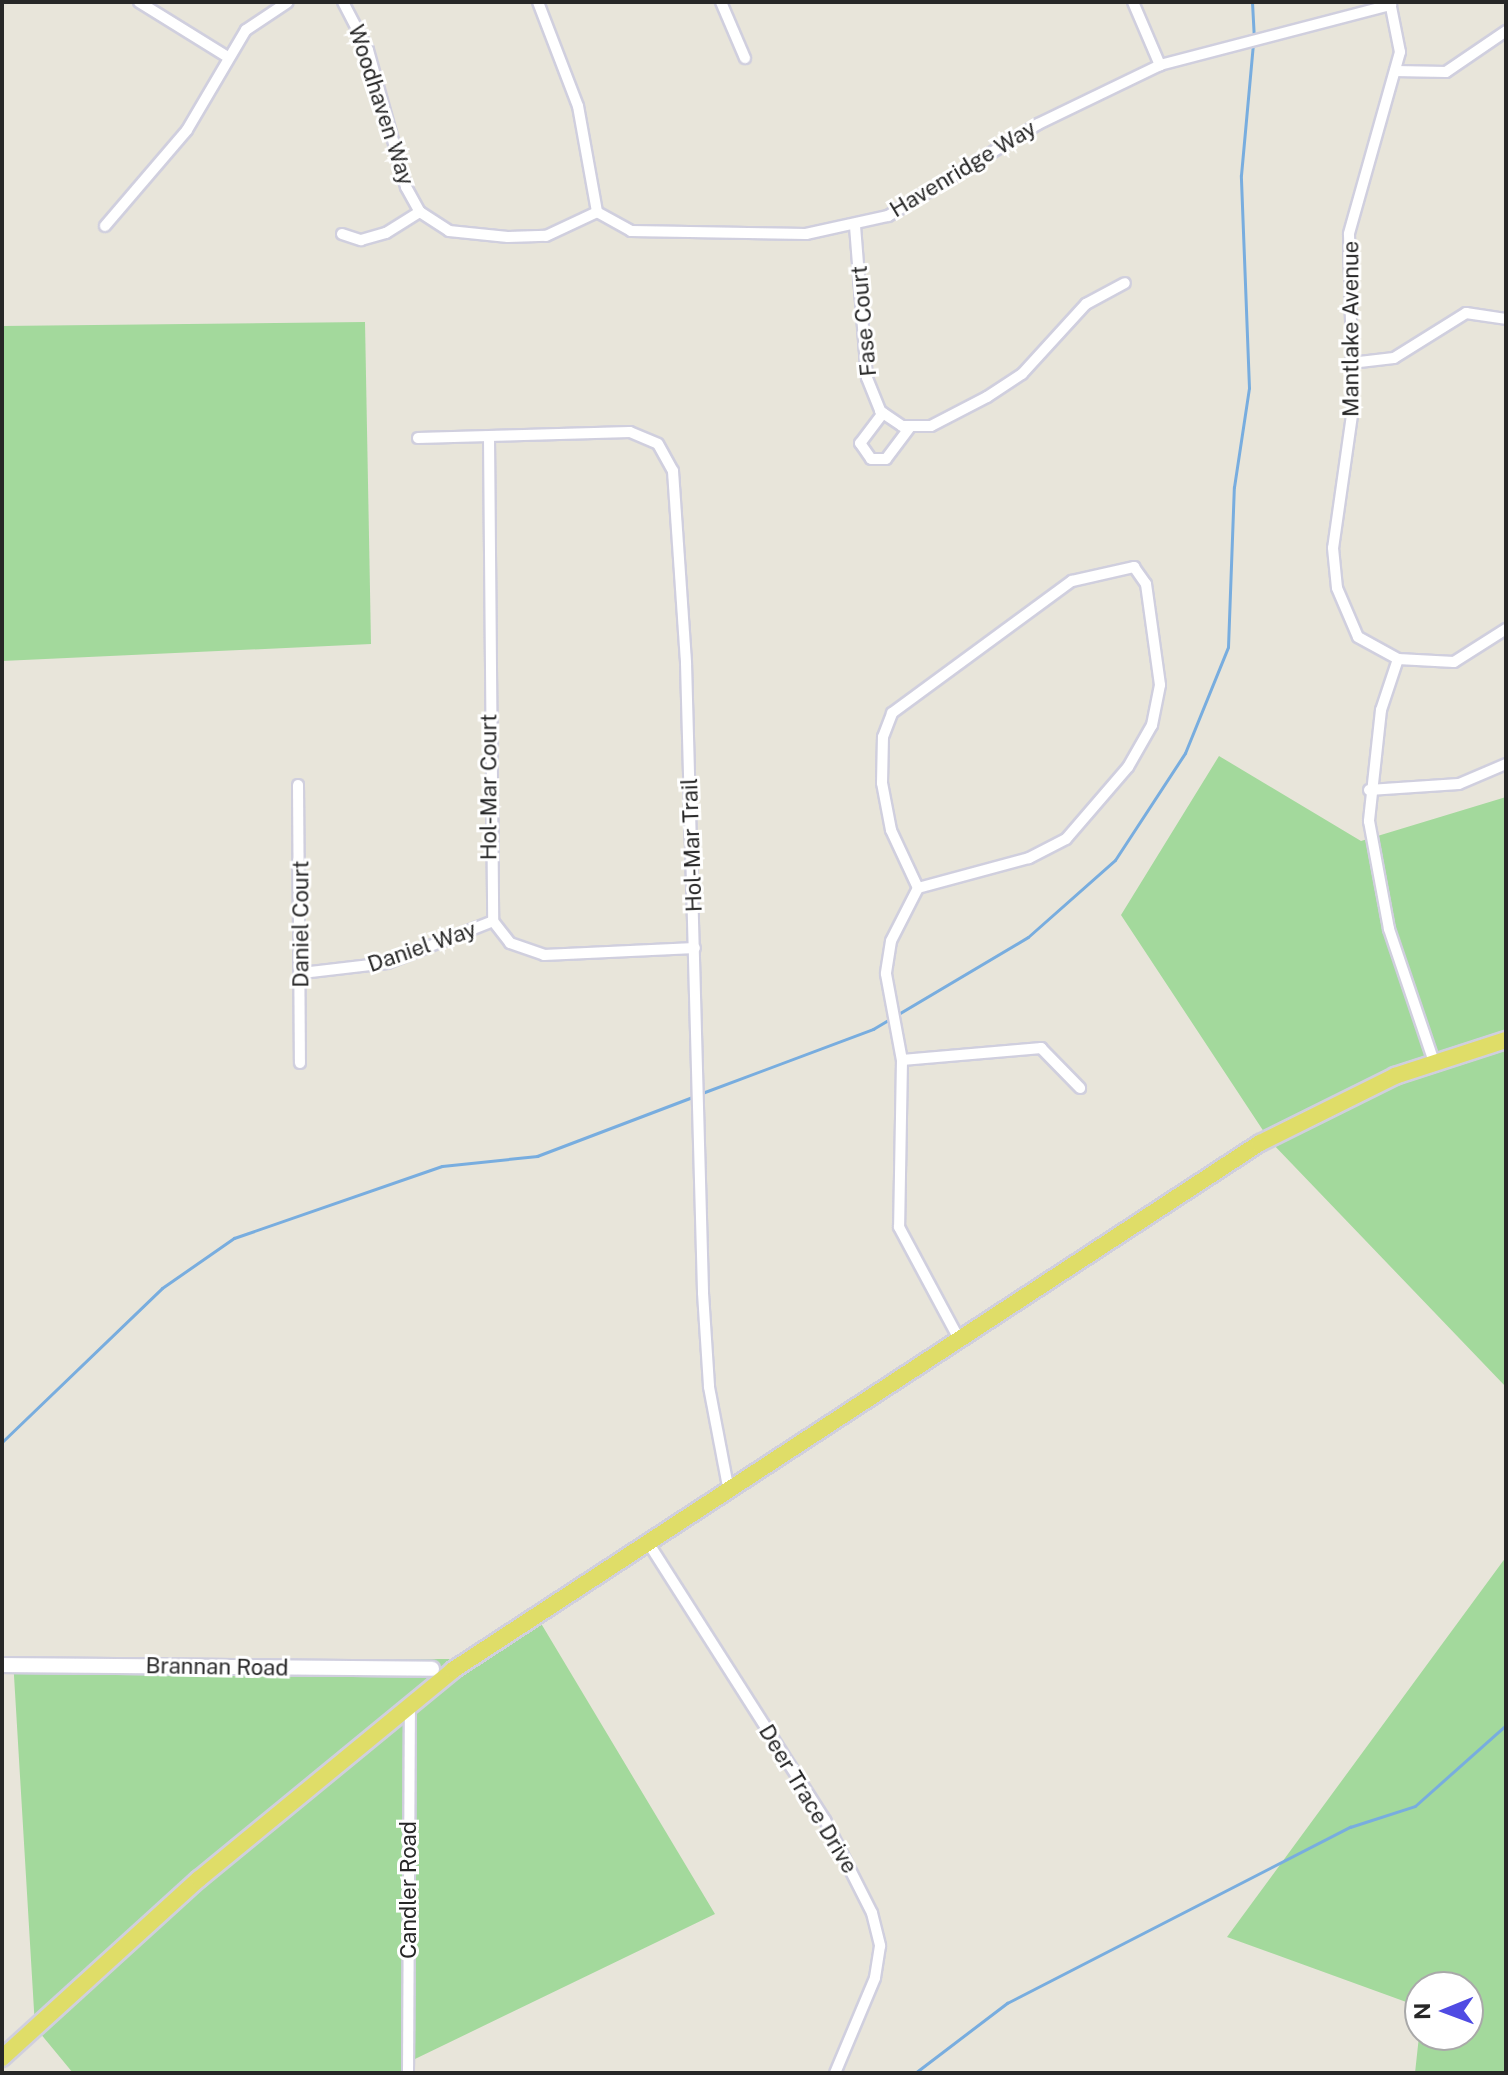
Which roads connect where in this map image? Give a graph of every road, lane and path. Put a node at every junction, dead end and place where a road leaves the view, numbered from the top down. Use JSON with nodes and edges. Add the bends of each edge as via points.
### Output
{"nodes":[{"id":1,"x":139,"y":2,"type":"edge"},
{"id":2,"x":288,"y":2,"type":"edge"},
{"id":3,"x":538,"y":2,"type":"edge"},
{"id":4,"x":721,"y":2,"type":"edge"},
{"id":5,"x":1133,"y":2,"type":"edge"},
{"id":6,"x":345,"y":3,"type":"edge"},
{"id":7,"x":1390,"y":3,"type":"edge"},
{"id":8,"x":1506,"y":31,"type":"edge"},
{"id":9,"x":226,"y":56,"type":"junction"},
{"id":10,"x":745,"y":58,"type":"dead end"},
{"id":11,"x":1160,"y":65,"type":"junction"},
{"id":12,"x":1395,"y":71,"type":"junction"},
{"id":13,"x":420,"y":212,"type":"junction"},
{"id":14,"x":597,"y":212,"type":"junction"},
{"id":15,"x":105,"y":226,"type":"dead end"},
{"id":16,"x":855,"y":226,"type":"junction"},
{"id":17,"x":342,"y":234,"type":"dead end"},
{"id":18,"x":1125,"y":283,"type":"dead end"},
{"id":19,"x":1506,"y":319,"type":"edge"},
{"id":20,"x":1351,"y":363,"type":"junction"},
{"id":21,"x":883,"y":413,"type":"junction"},
{"id":22,"x":910,"y":427,"type":"junction"},
{"id":23,"x":418,"y":438,"type":"dead end"},
{"id":24,"x":489,"y":438,"type":"junction"},
{"id":25,"x":1506,"y":629,"type":"edge"},
{"id":26,"x":1398,"y":659,"type":"junction"},
{"id":27,"x":1506,"y":764,"type":"edge"},
{"id":28,"x":298,"y":785,"type":"dead end"},
{"id":29,"x":1369,"y":790,"type":"junction"},
{"id":30,"x":918,"y":888,"type":"junction"},
{"id":31,"x":493,"y":921,"type":"junction"},
{"id":32,"x":695,"y":948,"type":"junction"},
{"id":33,"x":302,"y":973,"type":"junction"},
{"id":34,"x":1506,"y":1040,"type":"edge"},
{"id":35,"x":902,"y":1060,"type":"junction"},
{"id":36,"x":1434,"y":1062,"type":"junction"},
{"id":37,"x":300,"y":1063,"type":"dead end"},
{"id":38,"x":1080,"y":1088,"type":"dead end"},
{"id":39,"x":958,"y":1337,"type":"junction"},
{"id":40,"x":729,"y":1492,"type":"junction"},
{"id":41,"x":649,"y":1544,"type":"junction"},
{"id":42,"x":2,"y":1665,"type":"edge"},
{"id":43,"x":432,"y":1669,"type":"joint"},
{"id":44,"x":453,"y":1670,"type":"junction"},
{"id":45,"x":410,"y":1707,"type":"junction"},
{"id":46,"x":2,"y":2058,"type":"edge"},
{"id":47,"x":408,"y":2073,"type":"edge"},
{"id":48,"x":835,"y":2073,"type":"edge"}],
"edges":[{"from":1,"to":9,"type":"street"},
{"from":2,"to":9,"type":"street","via":[[246,30]]},
{"from":3,"to":14,"type":"street","via":[[578,106]]},
{"from":4,"to":10,"type":"street"},
{"from":5,"to":11,"type":"street"},
{"from":6,"to":13,"type":"street","name":"Woodhaven Way"},
{"from":7,"to":11,"type":"street","name":"Havenridge Way"},
{"from":7,"to":12,"type":"street","name":"Mantlake Avenue","via":[[1400,41]]},
{"from":8,"to":12,"type":"street","via":[[1446,72]]},
{"from":9,"to":15,"type":"street","via":[[187,130]]},
{"from":11,"to":16,"type":"street","name":"Havenridge Way","via":[[1038,124],[888,216]]},
{"from":12,"to":20,"type":"street","name":"Mantlake Avenue","via":[[1349,234]]},
{"from":13,"to":14,"type":"street","name":"Woodhaven Way","via":[[449,231],[508,237],[546,236]]},
{"from":13,"to":17,"type":"street","via":[[386,233],[361,240]]},
{"from":14,"to":16,"type":"street","name":"Havenridge Way","via":[[631,231],[655,233],[806,234]]},
{"from":16,"to":21,"type":"street","name":"Fase Court","via":[[867,378]]},
{"from":18,"to":22,"type":"street","via":[[1086,304],[1022,374],[955,417]]},
{"from":19,"to":20,"type":"street","via":[[1466,313],[1394,358]]},
{"from":20,"to":26,"type":"street","name":"Mantlake Avenue","via":[[1353,408],[1333,548],[1337,588],[1358,637]]},
{"from":21,"to":22,"type":"street"},
{"from":21,"to":22,"type":"street","via":[[860,443],[871,459],[886,459]]},
{"from":23,"to":24,"type":"street","name":"Hol-Mar Trail"},
{"from":24,"to":31,"type":"street","name":"Hol-Mar Court"},
{"from":24,"to":32,"type":"street","name":"Hol-Mar Trail","via":[[630,432],[668,456],[681,570]]},
{"from":25,"to":26,"type":"street","name":"Mantlake Avenue","via":[[1454,662]]},
{"from":26,"to":29,"type":"street"},
{"from":27,"to":29,"type":"street","via":[[1459,784]]},
{"from":28,"to":33,"type":"street","name":"Daniel Court"},
{"from":29,"to":36,"type":"street","via":[[1375,871]]},
{"from":30,"to":30,"type":"street","via":[[889,818],[883,737],[892,713],[1072,581],[1134,567],[1146,584],[1156,655],[1152,725],[1128,767],[1066,839],[1029,858]]},
{"from":30,"to":35,"type":"street","via":[[902,912],[886,974]]},
{"from":31,"to":32,"type":"street","via":[[510,943],[544,955]]},
{"from":31,"to":33,"type":"street","name":"Daniel Way","via":[[387,963]]},
{"from":32,"to":40,"type":"street","name":"Hol-Mar Trail","via":[[703,1293],[709,1387]]},
{"from":33,"to":37,"type":"street","name":"Daniel Court"},
{"from":34,"to":36,"type":"main road"},
{"from":35,"to":38,"type":"street","via":[[1041,1048]]},
{"from":35,"to":39,"type":"street","via":[[899,1227]]},
{"from":36,"to":39,"type":"main road","via":[[1260,1143]]},
{"from":39,"to":40,"type":"main road"},
{"from":40,"to":41,"type":"main road"},
{"from":41,"to":44,"type":"main road"},
{"from":41,"to":48,"type":"street","name":"Deer Trace Drive","via":[[825,1820],[872,1913],[880,1946],[875,1978]]},
{"from":42,"to":43,"type":"street","name":"Brannan Road"},
{"from":43,"to":44,"type":"street"},
{"from":44,"to":45,"type":"main road"},
{"from":45,"to":46,"type":"main road","via":[[199,1879]]},
{"from":45,"to":47,"type":"street","name":"Candler Road"}]}
